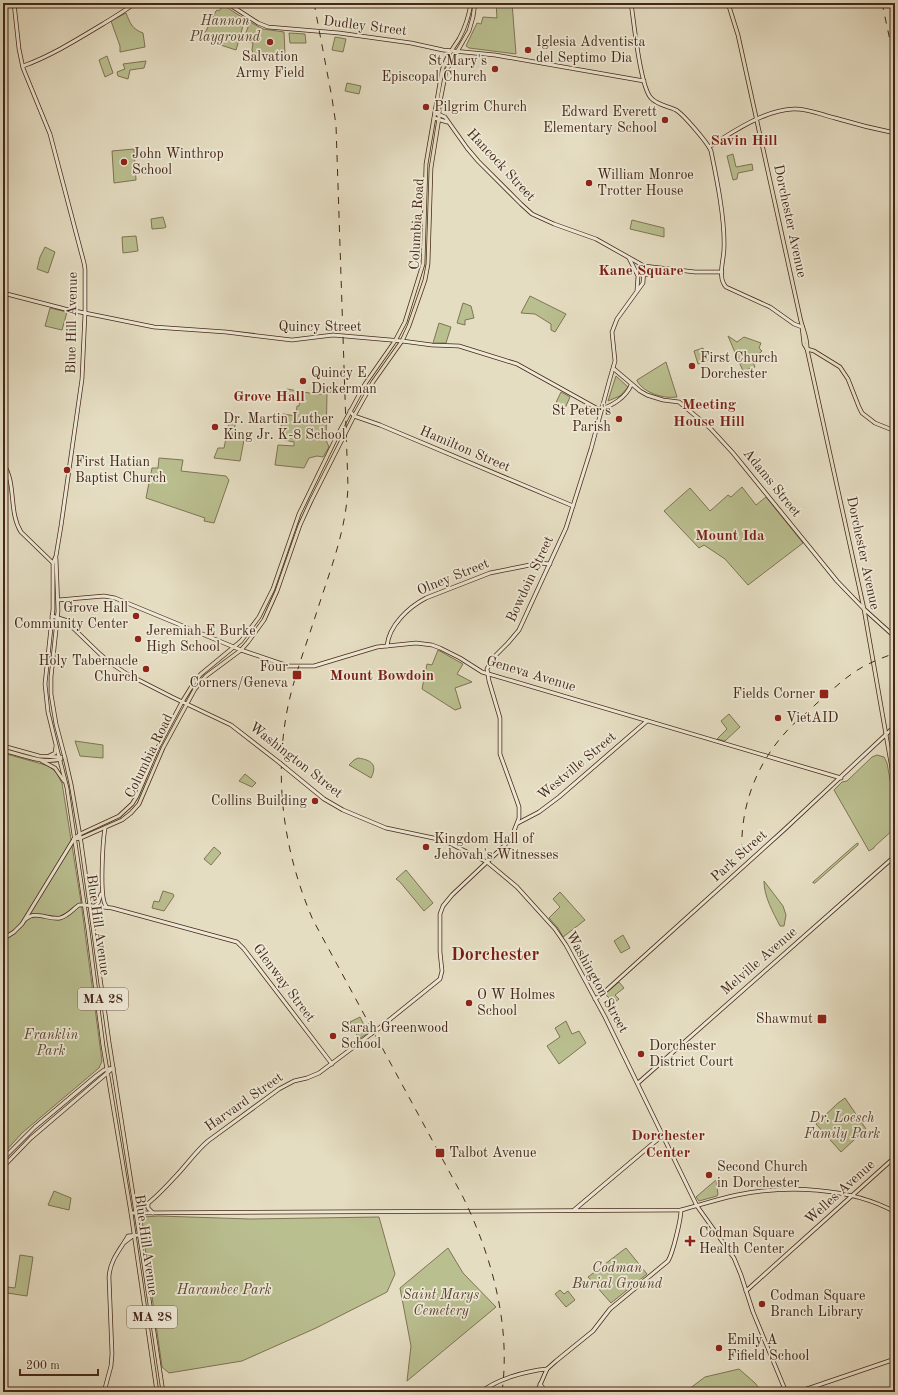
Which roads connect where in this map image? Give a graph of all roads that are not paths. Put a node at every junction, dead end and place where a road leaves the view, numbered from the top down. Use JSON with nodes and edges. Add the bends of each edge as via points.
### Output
{"nodes":[{"id":1,"x":14,"y":3,"type":"edge"},
{"id":2,"x":135,"y":3,"type":"edge"},
{"id":3,"x":227,"y":3,"type":"edge"},
{"id":4,"x":471,"y":3,"type":"edge"},
{"id":5,"x":475,"y":3,"type":"edge"},
{"id":6,"x":631,"y":3,"type":"edge"},
{"id":7,"x":728,"y":3,"type":"edge"},
{"id":8,"x":451,"y":50,"type":"junction"},
{"id":9,"x":458,"y":51,"type":"junction"},
{"id":10,"x":23,"y":66,"type":"junction"},
{"id":11,"x":644,"y":81,"type":"junction"},
{"id":12,"x":437,"y":114,"type":"junction"},
{"id":13,"x":434,"y":118,"type":"junction"},
{"id":14,"x":439,"y":119,"type":"junction"},
{"id":15,"x":756,"y":119,"type":"junction"},
{"id":16,"x":449,"y":123,"type":"junction"},
{"id":17,"x":895,"y":133,"type":"edge"},
{"id":18,"x":709,"y":146,"type":"junction"},
{"id":19,"x":628,"y":257,"type":"junction"},
{"id":20,"x":644,"y":266,"type":"junction"},
{"id":21,"x":663,"y":269,"type":"junction"},
{"id":22,"x":636,"y":272,"type":"junction"},
{"id":23,"x":722,"y":272,"type":"junction"},
{"id":24,"x":651,"y":274,"type":"junction"},
{"id":25,"x":644,"y":275,"type":"junction"},
{"id":26,"x":643,"y":283,"type":"junction"},
{"id":27,"x":637,"y":292,"type":"junction"},
{"id":28,"x":3,"y":293,"type":"edge"},
{"id":29,"x":85,"y":313,"type":"junction"},
{"id":30,"x":802,"y":327,"type":"junction"},
{"id":31,"x":395,"y":341,"type":"junction"},
{"id":32,"x":402,"y":341,"type":"junction"},
{"id":33,"x":807,"y":350,"type":"junction"},
{"id":34,"x":614,"y":370,"type":"junction"},
{"id":35,"x":631,"y":385,"type":"junction"},
{"id":36,"x":602,"y":409,"type":"junction"},
{"id":37,"x":350,"y":411,"type":"junction"},
{"id":38,"x":354,"y":416,"type":"junction"},
{"id":39,"x":895,"y":431,"type":"edge"},
{"id":40,"x":3,"y":463,"type":"edge"},
{"id":41,"x":573,"y":506,"type":"junction"},
{"id":42,"x":56,"y":556,"type":"junction"},
{"id":43,"x":53,"y":563,"type":"junction"},
{"id":44,"x":550,"y":564,"type":"junction"},
{"id":45,"x":57,"y":570,"type":"junction"},
{"id":46,"x":58,"y":600,"type":"junction"},
{"id":47,"x":864,"y":609,"type":"junction"},
{"id":48,"x":52,"y":616,"type":"junction"},
{"id":49,"x":58,"y":617,"type":"junction"},
{"id":50,"x":52,"y":620,"type":"junction"},
{"id":51,"x":58,"y":622,"type":"junction"},
{"id":52,"x":72,"y":627,"type":"junction"},
{"id":53,"x":895,"y":638,"type":"edge"},
{"id":54,"x":387,"y":646,"type":"junction"},
{"id":55,"x":235,"y":647,"type":"junction"},
{"id":56,"x":241,"y":650,"type":"junction"},
{"id":57,"x":487,"y":674,"type":"junction"},
{"id":58,"x":182,"y":702,"type":"junction"},
{"id":59,"x":187,"y":704,"type":"junction"},
{"id":60,"x":647,"y":721,"type":"junction"},
{"id":61,"x":895,"y":726,"type":"edge"},
{"id":62,"x":886,"y":734,"type":"junction"},
{"id":63,"x":3,"y":746,"type":"edge"},
{"id":64,"x":56,"y":746,"type":"junction"},
{"id":65,"x":3,"y":750,"type":"edge"},
{"id":66,"x":47,"y":757,"type":"junction"},
{"id":67,"x":60,"y":758,"type":"junction"},
{"id":68,"x":65,"y":758,"type":"junction"},
{"id":69,"x":35,"y":759,"type":"junction"},
{"id":70,"x":841,"y":778,"type":"junction"},
{"id":71,"x":895,"y":786,"type":"edge"},
{"id":72,"x":67,"y":788,"type":"junction"},
{"id":73,"x":518,"y":823,"type":"junction"},
{"id":74,"x":104,"y":828,"type":"junction"},
{"id":75,"x":80,"y":834,"type":"junction"},
{"id":76,"x":80,"y":838,"type":"junction"},
{"id":77,"x":74,"y":839,"type":"junction"},
{"id":78,"x":895,"y":856,"type":"edge"},
{"id":79,"x":487,"y":862,"type":"junction"},
{"id":80,"x":102,"y":890,"type":"junction"},
{"id":81,"x":36,"y":904,"type":"junction"},
{"id":82,"x":84,"y":905,"type":"junction"},
{"id":83,"x":91,"y":905,"type":"junction"},
{"id":84,"x":95,"y":906,"type":"junction"},
{"id":85,"x":107,"y":907,"type":"junction"},
{"id":86,"x":40,"y":916,"type":"junction"},
{"id":87,"x":26,"y":919,"type":"junction"},
{"id":88,"x":3,"y":939,"type":"edge"},
{"id":89,"x":595,"y":999,"type":"junction"},
{"id":90,"x":332,"y":1064,"type":"junction"},
{"id":91,"x":113,"y":1068,"type":"junction"},
{"id":92,"x":108,"y":1071,"type":"junction"},
{"id":93,"x":638,"y":1083,"type":"junction"},
{"id":94,"x":38,"y":1125,"type":"junction"},
{"id":95,"x":41,"y":1130,"type":"junction"},
{"id":96,"x":663,"y":1135,"type":"junction"},
{"id":97,"x":895,"y":1157,"type":"edge"},
{"id":98,"x":3,"y":1159,"type":"edge"},
{"id":99,"x":3,"y":1167,"type":"edge"},
{"id":100,"x":851,"y":1196,"type":"junction"},
{"id":101,"x":148,"y":1203,"type":"junction"},
{"id":102,"x":696,"y":1206,"type":"junction"},
{"id":103,"x":574,"y":1210,"type":"junction"},
{"id":104,"x":681,"y":1210,"type":"junction"},
{"id":105,"x":136,"y":1212,"type":"junction"},
{"id":106,"x":895,"y":1212,"type":"edge"},
{"id":107,"x":131,"y":1213,"type":"junction"},
{"id":108,"x":154,"y":1214,"type":"junction"},
{"id":109,"x":140,"y":1234,"type":"junction"},
{"id":110,"x":134,"y":1235,"type":"junction"},
{"id":111,"x":746,"y":1291,"type":"junction"},
{"id":112,"x":895,"y":1359,"type":"edge"},
{"id":113,"x":547,"y":1369,"type":"junction"},
{"id":114,"x":160,"y":1376,"type":"junction"},
{"id":115,"x":154,"y":1377,"type":"junction"},
{"id":116,"x":540,"y":1384,"type":"junction"},
{"id":117,"x":104,"y":1392,"type":"edge"},
{"id":118,"x":157,"y":1392,"type":"edge"},
{"id":119,"x":163,"y":1392,"type":"edge"},
{"id":120,"x":481,"y":1392,"type":"edge"},
{"id":121,"x":538,"y":1392,"type":"edge"},
{"id":122,"x":546,"y":1392,"type":"edge"},
{"id":123,"x":786,"y":1392,"type":"edge"},
{"id":124,"x":798,"y":1392,"type":"edge"}],
"edges":[{"from":1,"to":10,"type":"main road","name":"Blue Hill Avenue"},
{"from":2,"to":10,"type":"main road","via":[[87,34]]},
{"from":3,"to":8,"type":"main road","name":"Dudley Street","via":[[268,27],[394,40]]},
{"from":4,"to":8,"type":"main road","name":"Columbia Road","via":[[465,26]]},
{"from":5,"to":9,"type":"main road","name":"Columbia Road","via":[[470,26]]},
{"from":6,"to":11,"type":"main road"},
{"from":7,"to":15,"type":"main road","name":"Dorchester Avenue","via":[[738,35]]},
{"from":8,"to":9,"type":"main road","name":"Dudley Street"},
{"from":8,"to":12,"type":"main road","name":"Columbia Road","via":[[444,64]]},
{"from":9,"to":11,"type":"main road","name":"Dudley Street"},
{"from":9,"to":12,"type":"main road","name":"Columbia Road","via":[[445,72]]},
{"from":10,"to":29,"type":"main road","name":"Blue Hill Avenue","via":[[52,140],[84,263]]},
{"from":11,"to":18,"type":"main road","via":[[653,100],[679,112]]},
{"from":12,"to":13,"type":"main road","name":"Columbia Road"},
{"from":12,"to":14,"type":"main road","name":"Columbia Road"},
{"from":12,"to":16,"type":"main road","name":"Hancock Street","via":[[444,116]]},
{"from":13,"to":14,"type":"main road","name":"Hancock Street"},
{"from":13,"to":31,"type":"main road","name":"Columbia Road","via":[[425,170],[424,264],[405,322]]},
{"from":14,"to":16,"type":"main road","name":"Hancock Street"},
{"from":14,"to":32,"type":"main road","name":"Columbia Road","via":[[431,166],[428,264],[414,312]]},
{"from":15,"to":17,"type":"main road","via":[[795,108]]},
{"from":15,"to":18,"type":"main road"},
{"from":15,"to":30,"type":"main road","name":"Dorchester Avenue"},
{"from":16,"to":19,"type":"main road","name":"Hancock Street","via":[[478,161],[532,214],[596,239]]},
{"from":18,"to":23,"type":"main road","via":[[724,229]]},
{"from":19,"to":20,"type":"main road","name":"Hancock Street"},
{"from":19,"to":22,"type":"main road"},
{"from":20,"to":21,"type":"main road","name":"Hancock Street"},
{"from":20,"to":22,"type":"main road"},
{"from":20,"to":25,"type":"main road","name":"Bowdoin Street"},
{"from":21,"to":23,"type":"main road","name":"Hancock Street"},
{"from":21,"to":24,"type":"main road","name":"Hancock Street"},
{"from":22,"to":25,"type":"main road","name":"Hancock Street"},
{"from":22,"to":27,"type":"main road","via":[[639,281]]},
{"from":23,"to":30,"type":"main road","via":[[726,287],[772,308],[795,325]]},
{"from":24,"to":25,"type":"main road","name":"Hancock Street"},
{"from":24,"to":26,"type":"main road","name":"Bowdoin Street"},
{"from":25,"to":26,"type":"main road","name":"Bowdoin Street"},
{"from":26,"to":27,"type":"main road","name":"Bowdoin Street"},
{"from":27,"to":34,"type":"main road","name":"Bowdoin Street","via":[[617,319],[612,332]]},
{"from":28,"to":29,"type":"main road","name":"Quincy Street"},
{"from":29,"to":31,"type":"main road","name":"Quincy Street","via":[[154,327],[288,340],[333,335]]},
{"from":29,"to":42,"type":"main road","name":"Blue Hill Avenue","via":[[82,379]]},
{"from":30,"to":33,"type":"main road","name":"Dorchester Avenue"},
{"from":31,"to":32,"type":"main road","name":"Quincy Street"},
{"from":31,"to":37,"type":"main road","name":"Columbia Road"},
{"from":32,"to":36,"type":"main road","name":"Quincy Street","via":[[460,346],[509,362],[595,408]]},
{"from":32,"to":38,"type":"main road","name":"Columbia Road","via":[[373,382]]},
{"from":33,"to":39,"type":"main road","via":[[814,351],[840,367],[862,412],[873,422]]},
{"from":33,"to":47,"type":"main road","name":"Dorchester Avenue"},
{"from":34,"to":35,"type":"main road","name":"Adams Street"},
{"from":34,"to":36,"type":"main road","name":"Bowdoin Street"},
{"from":35,"to":36,"type":"main road","via":[[622,396]]},
{"from":35,"to":47,"type":"main road","name":"Adams Street","via":[[653,398],[679,402],[710,428],[831,574]]},
{"from":36,"to":41,"type":"main road","name":"Bowdoin Street"},
{"from":37,"to":38,"type":"main road"},
{"from":37,"to":55,"type":"main road","name":"Columbia Road","via":[[299,514],[266,605],[247,635]]},
{"from":38,"to":41,"type":"main road","name":"Hamilton Street"},
{"from":38,"to":56,"type":"main road","name":"Columbia Road","via":[[305,514],[264,620]]},
{"from":40,"to":43,"type":"main road","via":[[10,477],[18,527]]},
{"from":41,"to":44,"type":"main road","name":"Bowdoin Street"},
{"from":42,"to":43,"type":"main road","name":"Blue Hill Avenue"},
{"from":42,"to":45,"type":"main road","name":"Blue Hill Avenue"},
{"from":43,"to":45,"type":"main road"},
{"from":43,"to":48,"type":"main road","name":"Blue Hill Avenue"},
{"from":44,"to":54,"type":"main road","name":"Olney Street","via":[[540,563],[490,573],[426,598],[398,620]]},
{"from":44,"to":57,"type":"main road","name":"Bowdoin Street","via":[[519,630],[492,659]]},
{"from":45,"to":46,"type":"main road","name":"Blue Hill Avenue"},
{"from":46,"to":49,"type":"main road","name":"Blue Hill Avenue"},
{"from":46,"to":55,"type":"main road","name":"Geneva Avenue","via":[[115,598]]},
{"from":47,"to":53,"type":"main road","name":"Adams Street"},
{"from":47,"to":62,"type":"main road","name":"Dorchester Avenue"},
{"from":48,"to":49,"type":"main road","name":"Washington Street"},
{"from":48,"to":50,"type":"main road","name":"Blue Hill Avenue"},
{"from":49,"to":51,"type":"main road","name":"Blue Hill Avenue"},
{"from":49,"to":52,"type":"main road","name":"Washington Street","via":[[68,621]]},
{"from":50,"to":51,"type":"main road","name":"Washington Street"},
{"from":50,"to":64,"type":"main road","name":"Blue Hill Avenue","via":[[45,684]]},
{"from":51,"to":52,"type":"main road","name":"Washington Street"},
{"from":51,"to":68,"type":"main road","name":"Blue Hill Avenue","via":[[51,694]]},
{"from":52,"to":58,"type":"main road","name":"Washington Street","via":[[109,662]]},
{"from":54,"to":56,"type":"main road","name":"Geneva Avenue","via":[[309,666],[285,665]]},
{"from":54,"to":57,"type":"main road","name":"Geneva Avenue","via":[[416,643],[432,645]]},
{"from":55,"to":56,"type":"main road","name":"Geneva Avenue"},
{"from":55,"to":58,"type":"main road","name":"Columbia Road","via":[[201,674]]},
{"from":56,"to":59,"type":"main road","name":"Columbia Road","via":[[206,676]]},
{"from":57,"to":60,"type":"main road","name":"Geneva Avenue"},
{"from":57,"to":73,"type":"main road","via":[[500,718],[501,758],[519,807]]},
{"from":58,"to":59,"type":"main road","name":"Washington Street"},
{"from":58,"to":75,"type":"main road","name":"Columbia Road","via":[[132,804],[119,816]]},
{"from":59,"to":74,"type":"main road","name":"Columbia Road","via":[[163,748],[139,804],[124,819]]},
{"from":59,"to":79,"type":"main road","name":"Washington Street","bridge":true,"via":[[231,725],[342,810],[386,828],[443,840]]},
{"from":60,"to":70,"type":"main road","name":"Geneva Avenue"},
{"from":60,"to":73,"type":"main road","name":"Westville Street","via":[[559,797]]},
{"from":61,"to":62,"type":"main road","name":"Park Street"},
{"from":62,"to":70,"type":"main road","name":"Park Street"},
{"from":62,"to":71,"type":"main road","name":"Dorchester Avenue"},
{"from":63,"to":66,"type":"main road"},
{"from":64,"to":66,"type":"main road","via":[[55,753]]},
{"from":64,"to":67,"type":"main road","name":"Blue Hill Avenue"},
{"from":65,"to":69,"type":"main road","number":"MA 28"},
{"from":66,"to":67,"type":"main road"},
{"from":67,"to":68,"type":"main road"},
{"from":67,"to":69,"type":"main road","via":[[51,761]]},
{"from":67,"to":72,"type":"main road","name":"Blue Hill Avenue"},
{"from":68,"to":75,"type":"main road","name":"Blue Hill Avenue","number":"MA 28"},
{"from":69,"to":72,"type":"main road","number":"MA 28","via":[[55,768]]},
{"from":70,"to":89,"type":"main road","name":"Park Street"},
{"from":72,"to":77,"type":"main road","name":"Blue Hill Avenue","number":"MA 28"},
{"from":73,"to":79,"type":"main road","via":[[512,836]]},
{"from":74,"to":76,"type":"main road","name":"Columbia Road"},
{"from":74,"to":80,"type":"main road"},
{"from":75,"to":76,"type":"main road","name":"Blue Hill Avenue","number":"MA 28"},
{"from":75,"to":77,"type":"main road","name":"Columbia Road"},
{"from":76,"to":77,"type":"main road","name":"Columbia Road"},
{"from":76,"to":83,"type":"main road","name":"Blue Hill Avenue","number":"MA 28"},
{"from":77,"to":81,"type":"main road"},
{"from":77,"to":82,"type":"main road","name":"Blue Hill Avenue","number":"MA 28"},
{"from":78,"to":93,"type":"main road","name":"Melville Avenue"},
{"from":79,"to":89,"type":"main road","name":"Washington Street","via":[[516,887],[558,934]]},
{"from":79,"to":90,"type":"main road","name":"Harvard Street","bridge":true,"via":[[443,906],[440,914],[440,979]]},
{"from":80,"to":84,"type":"main road"},
{"from":80,"to":85,"type":"main road","via":[[104,904]]},
{"from":81,"to":86,"type":"main road","via":[[34,911]]},
{"from":81,"to":87,"type":"main road"},
{"from":82,"to":83,"type":"main road","name":"Glenway Street"},
{"from":82,"to":86,"type":"main road","via":[[77,906],[62,917]]},
{"from":82,"to":92,"type":"main road","name":"Blue Hill Avenue","number":"MA 28"},
{"from":83,"to":84,"type":"main road","name":"Glenway Street"},
{"from":83,"to":91,"type":"main road","name":"Blue Hill Avenue","number":"MA 28"},
{"from":84,"to":85,"type":"main road","name":"Glenway Street"},
{"from":85,"to":90,"type":"main road","name":"Glenway Street","via":[[233,940],[241,945]]},
{"from":86,"to":87,"type":"main road","via":[[32,915]]},
{"from":87,"to":88,"type":"main road"},
{"from":89,"to":93,"type":"main road","name":"Washington Street"},
{"from":90,"to":101,"type":"main road","name":"Harvard Street","via":[[315,1075],[282,1086],[208,1141]]},
{"from":91,"to":92,"type":"main road"},
{"from":91,"to":105,"type":"main road","name":"Blue Hill Avenue","number":"MA 28"},
{"from":92,"to":94,"type":"main road","via":[[102,1070]]},
{"from":92,"to":95,"type":"main road"},
{"from":92,"to":107,"type":"main road","name":"Blue Hill Avenue","number":"MA 28"},
{"from":93,"to":96,"type":"main road","name":"Washington Street"},
{"from":94,"to":95,"type":"main road"},
{"from":94,"to":98,"type":"main road"},
{"from":95,"to":99,"type":"main road"},
{"from":96,"to":102,"type":"main road","name":"Washington Street"},
{"from":96,"to":103,"type":"main road"},
{"from":97,"to":100,"type":"main road","name":"Welles Avenue"},
{"from":100,"to":102,"type":"main road","via":[[779,1190],[738,1195]]},
{"from":100,"to":106,"type":"main road"},
{"from":100,"to":111,"type":"main road","name":"Welles Avenue"},
{"from":101,"to":105,"type":"main road","name":"Harvard Street"},
{"from":101,"to":108,"type":"main road","via":[[148,1208]]},
{"from":102,"to":104,"type":"main road"},
{"from":102,"to":111,"type":"main road","name":"Washington Street","via":[[734,1258]]},
{"from":103,"to":104,"type":"main road"},
{"from":103,"to":108,"type":"main road"},
{"from":104,"to":113,"type":"main road","via":[[673,1250],[668,1261],[610,1309],[593,1331]]},
{"from":105,"to":107,"type":"main road"},
{"from":105,"to":108,"type":"main road"},
{"from":105,"to":109,"type":"main road","name":"Blue Hill Avenue","number":"MA 28"},
{"from":107,"to":110,"type":"main road","name":"Blue Hill Avenue","number":"MA 28"},
{"from":109,"to":110,"type":"main road"},
{"from":109,"to":114,"type":"main road","name":"Blue Hill Avenue","number":"MA 28"},
{"from":110,"to":115,"type":"main road","name":"Blue Hill Avenue","number":"MA 28"},
{"from":110,"to":117,"type":"main road","via":[[128,1236],[114,1257],[109,1271],[112,1354]]},
{"from":111,"to":123,"type":"main road","name":"Washington Street","via":[[752,1312]]},
{"from":112,"to":124,"type":"main road"},
{"from":113,"to":116,"type":"main road"},
{"from":113,"to":120,"type":"main road","via":[[491,1384]]},
{"from":114,"to":115,"type":"main road"},
{"from":114,"to":119,"type":"main road","name":"Blue Hill Avenue","number":"MA 28"},
{"from":115,"to":118,"type":"main road","name":"Blue Hill Avenue","number":"MA 28"},
{"from":116,"to":121,"type":"main road"},
{"from":116,"to":122,"type":"main road"},
{"from":118,"to":119,"type":"main road"}]}
